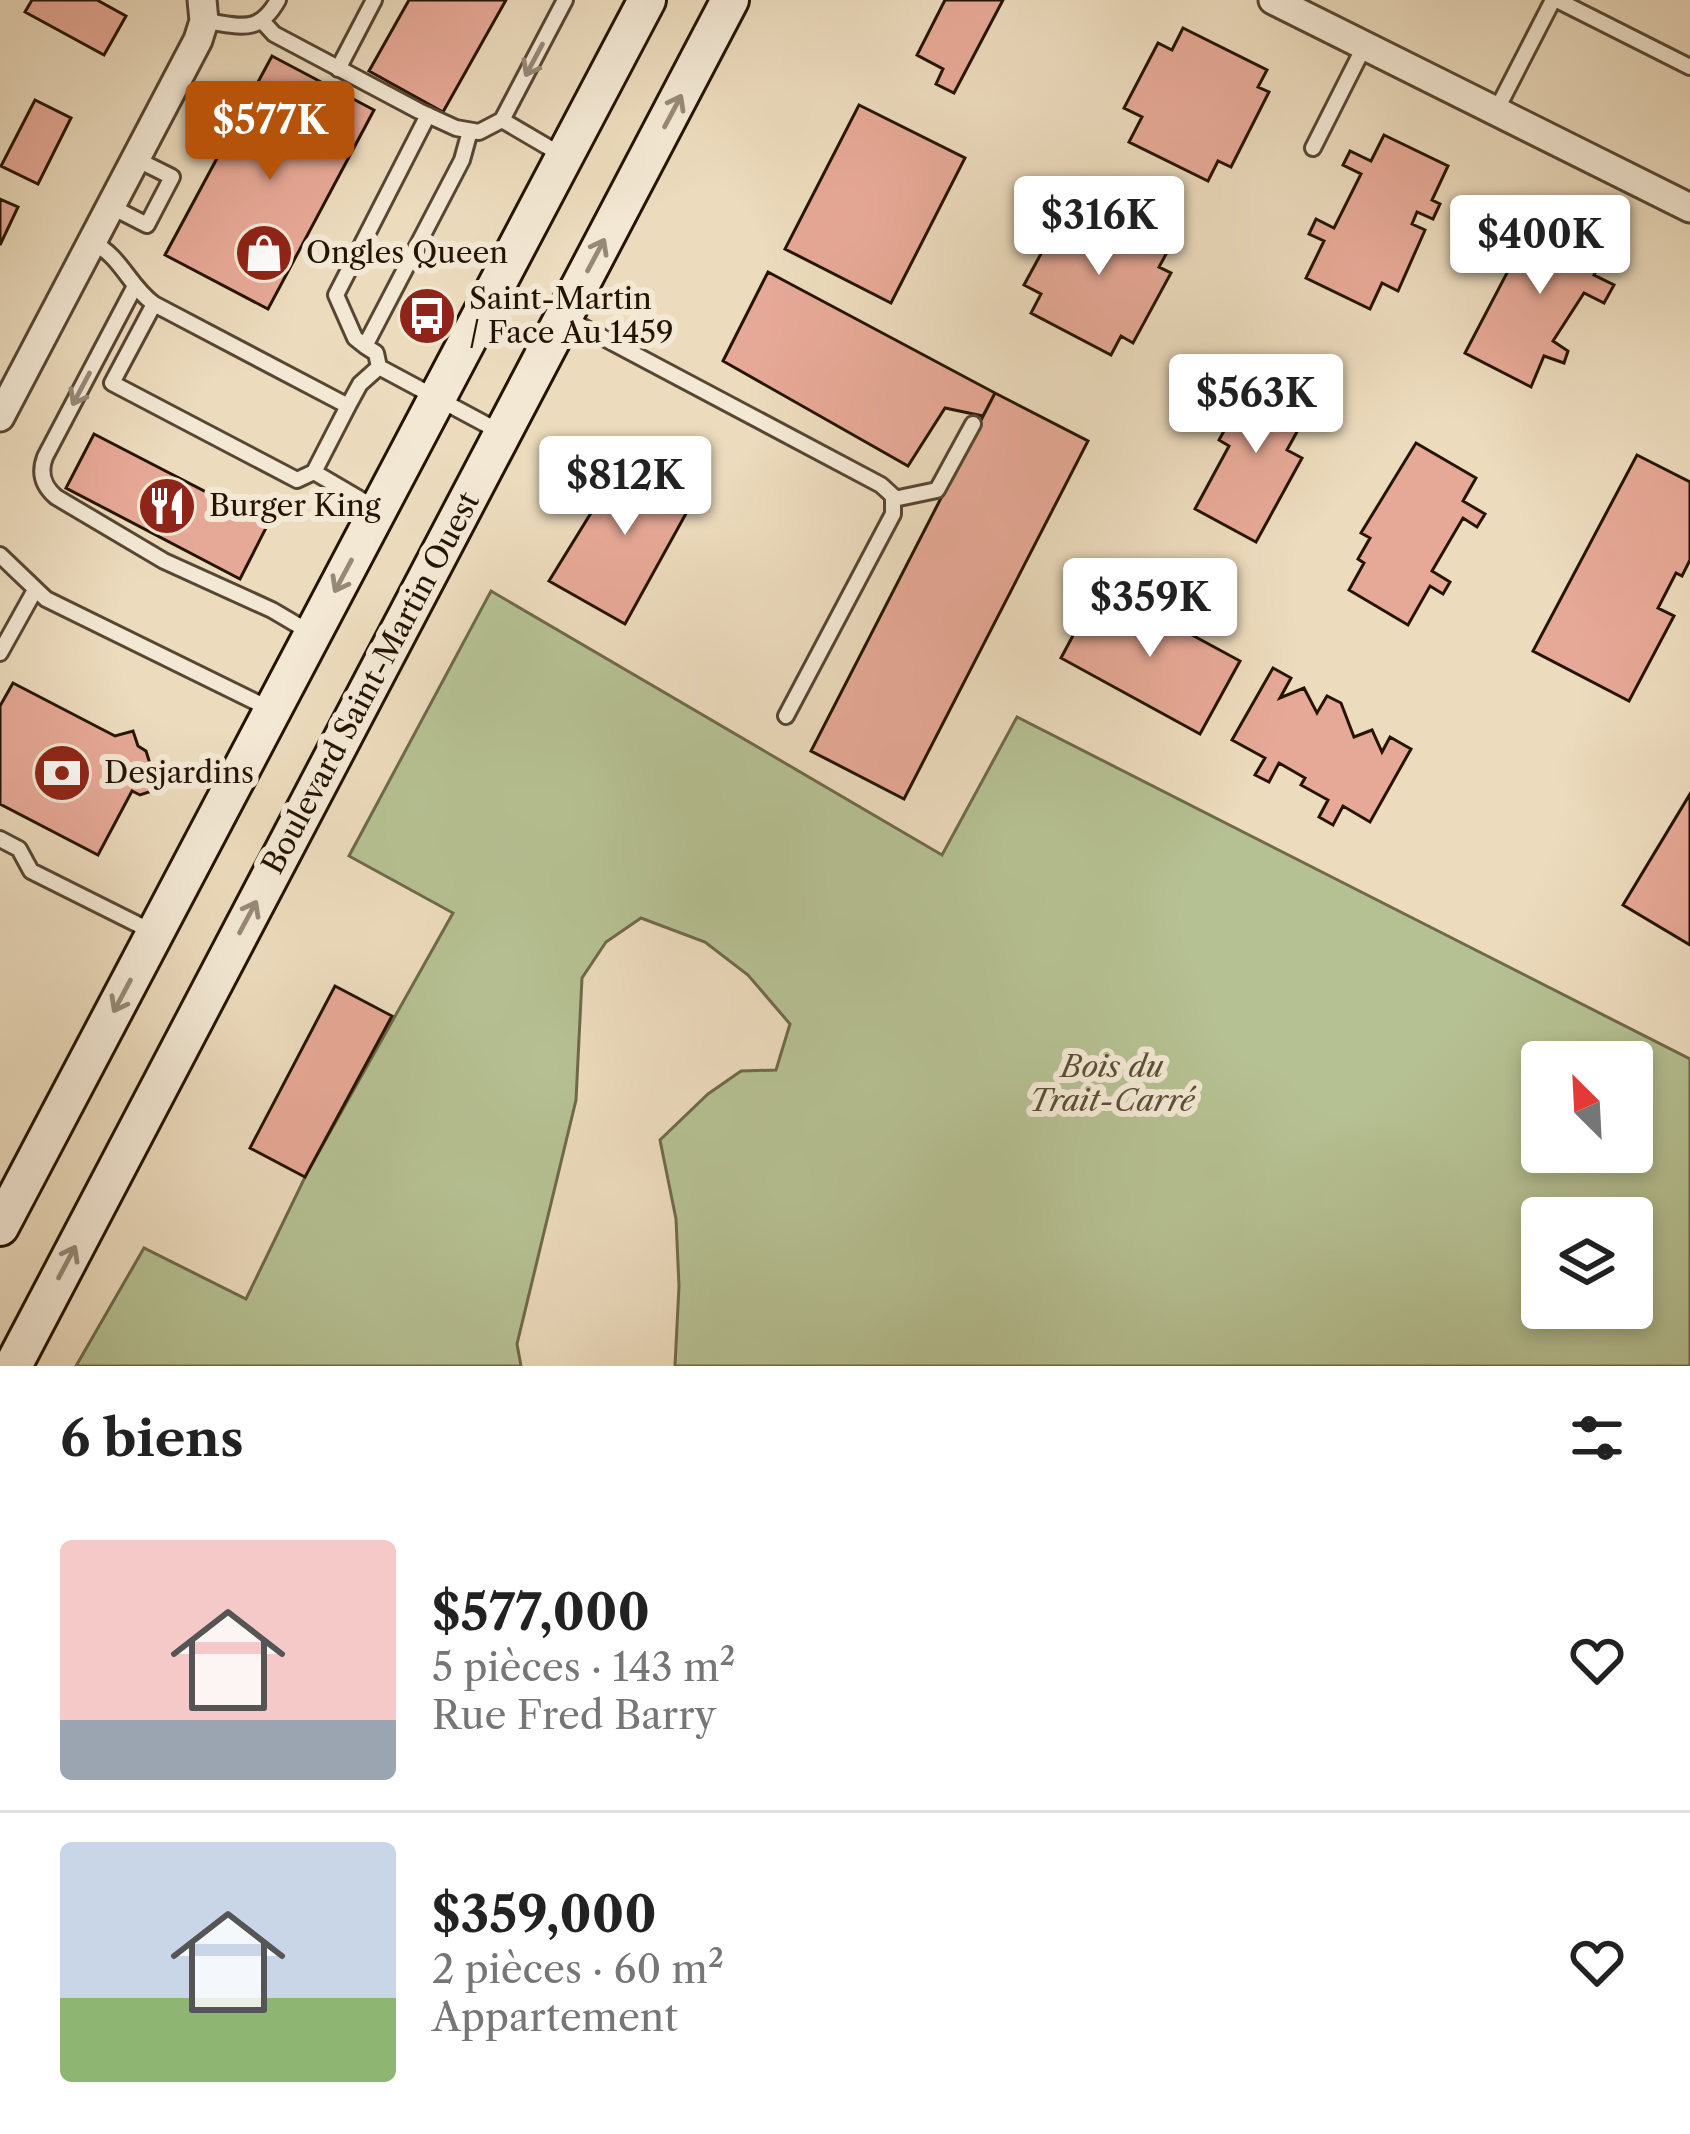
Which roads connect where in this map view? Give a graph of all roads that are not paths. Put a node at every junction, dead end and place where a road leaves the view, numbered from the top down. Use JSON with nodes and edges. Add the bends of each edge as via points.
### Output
{"nodes":[{"id":1,"x":278,"y":0,"type":"edge"},
{"id":2,"x":374,"y":0,"type":"edge"},
{"id":3,"x":565,"y":0,"type":"edge"},
{"id":4,"x":647,"y":0,"type":"edge"},
{"id":5,"x":730,"y":0,"type":"edge"},
{"id":6,"x":1273,"y":0,"type":"edge"},
{"id":7,"x":1555,"y":0,"type":"edge"},
{"id":8,"x":203,"y":10,"type":"edge"},
{"id":9,"x":263,"y":22,"type":"junction"},
{"id":10,"x":1365,"y":45,"type":"junction"},
{"id":11,"x":1690,"y":67,"type":"edge"},
{"id":12,"x":338,"y":69,"type":"junction"},
{"id":13,"x":1496,"y":111,"type":"junction"},
{"id":14,"x":428,"y":115,"type":"junction"},
{"id":15,"x":502,"y":120,"type":"junction"},
{"id":16,"x":470,"y":131,"type":"junction"},
{"id":17,"x":1313,"y":148,"type":"dead end"},
{"id":18,"x":565,"y":157,"type":"junction"},
{"id":19,"x":136,"y":159,"type":"junction"},
{"id":20,"x":110,"y":206,"type":"junction"},
{"id":21,"x":1690,"y":208,"type":"edge"},
{"id":22,"x":92,"y":242,"type":"junction"},
{"id":23,"x":136,"y":286,"type":"junction"},
{"id":24,"x":154,"y":304,"type":"junction"},
{"id":25,"x":563,"y":317,"type":"junction"},
{"id":26,"x":365,"y":346,"type":"junction"},
{"id":27,"x":379,"y":367,"type":"junction"},
{"id":28,"x":437,"y":399,"type":"junction"},
{"id":29,"x":348,"y":406,"type":"junction"},
{"id":30,"x":0,"y":417,"type":"edge"},
{"id":31,"x":973,"y":424,"type":"dead end"},
{"id":32,"x":502,"y":433,"type":"junction"},
{"id":33,"x":314,"y":472,"type":"junction"},
{"id":34,"x":894,"y":499,"type":"junction"},
{"id":35,"x":378,"y":509,"type":"junction"},
{"id":36,"x":0,"y":555,"type":"edge"},
{"id":37,"x":35,"y":590,"type":"junction"},
{"id":38,"x":313,"y":634,"type":"junction"},
{"id":39,"x":0,"y":653,"type":"edge"},
{"id":40,"x":272,"y":711,"type":"junction"},
{"id":41,"x":786,"y":716,"type":"dead end"},
{"id":42,"x":0,"y":839,"type":"edge"},
{"id":43,"x":154,"y":933,"type":"junction"},
{"id":44,"x":0,"y":1227,"type":"edge"},
{"id":45,"x":13,"y":1366,"type":"edge"}],
"edges":[{"from":1,"to":9,"type":"lane"},
{"from":2,"to":12,"type":"lane"},
{"from":3,"to":15,"type":"lane","one_way":true},
{"from":4,"to":18,"type":"main road"},
{"from":25,"to":5,"type":"main road","name":"Boulevard Saint-Martin Ouest","one_way":true},
{"from":6,"to":10,"type":"street"},
{"from":7,"to":11,"type":"lane"},
{"from":7,"to":13,"type":"lane"},
{"from":8,"to":9,"type":"lane","via":[[249,26]]},
{"from":8,"to":19,"type":"street","via":[[198,40]]},
{"from":9,"to":12,"type":"lane"},
{"from":10,"to":13,"type":"street"},
{"from":10,"to":17,"type":"lane"},
{"from":12,"to":14,"type":"lane"},
{"from":13,"to":21,"type":"street"},
{"from":14,"to":16,"type":"lane"},
{"from":14,"to":26,"type":"lane","via":[[336,295]]},
{"from":15,"to":16,"type":"lane"},
{"from":15,"to":18,"type":"lane"},
{"from":16,"to":26,"type":"lane"},
{"from":18,"to":28,"type":"main road"},
{"from":19,"to":20,"type":"street"},
{"from":19,"to":20,"type":"lane","via":[[172,177],[147,225]]},
{"from":20,"to":22,"type":"street"},
{"from":22,"to":23,"type":"lane"},
{"from":22,"to":30,"type":"street"},
{"from":23,"to":24,"type":"lane"},
{"from":23,"to":38,"type":"lane","one_way":true,"via":[[45,457],[46,486],[164,561]]},
{"from":24,"to":29,"type":"lane"},
{"from":24,"to":33,"type":"lane","via":[[112,383],[297,480]]},
{"from":25,"to":32,"type":"main road","name":"Boulevard Saint-Martin Ouest"},
{"from":25,"to":34,"type":"lane"},
{"from":26,"to":27,"type":"lane"},
{"from":27,"to":28,"type":"lane"},
{"from":27,"to":29,"type":"lane"},
{"from":28,"to":32,"type":"lane"},
{"from":28,"to":35,"type":"main road"},
{"from":29,"to":33,"type":"lane"},
{"from":31,"to":34,"type":"lane","via":[[937,490]]},
{"from":45,"to":32,"type":"main road","name":"Boulevard Saint-Martin Ouest","one_way":true},
{"from":33,"to":35,"type":"lane"},
{"from":34,"to":41,"type":"lane"},
{"from":35,"to":38,"type":"main road","one_way":true},
{"from":36,"to":37,"type":"lane"},
{"from":37,"to":39,"type":"lane"},
{"from":37,"to":40,"type":"lane"},
{"from":38,"to":40,"type":"main road"},
{"from":40,"to":43,"type":"main road"},
{"from":42,"to":43,"type":"lane","via":[[20,849],[32,871]]},
{"from":43,"to":44,"type":"main road","one_way":true}]}
